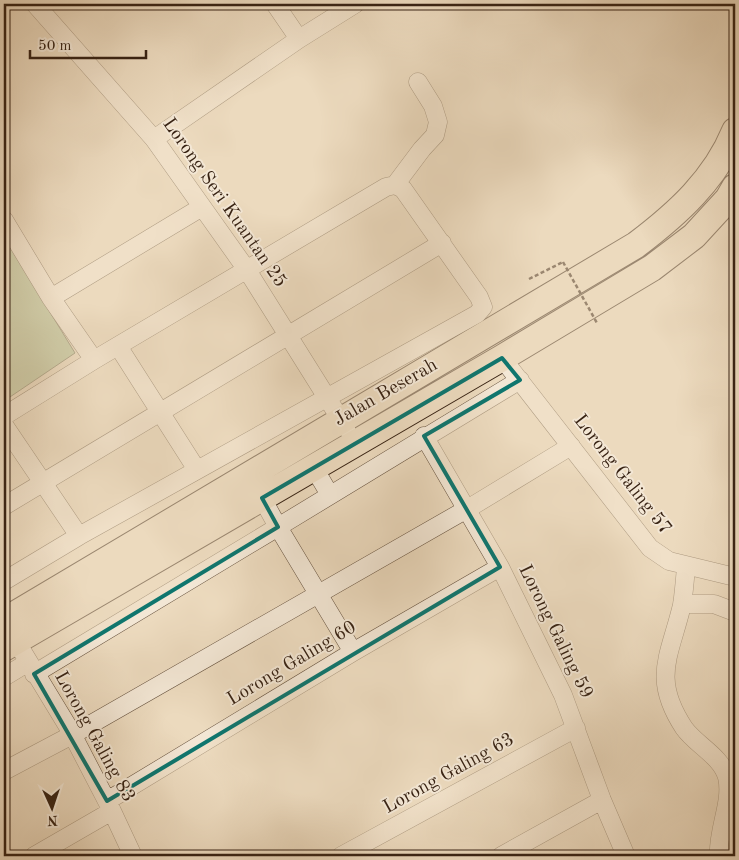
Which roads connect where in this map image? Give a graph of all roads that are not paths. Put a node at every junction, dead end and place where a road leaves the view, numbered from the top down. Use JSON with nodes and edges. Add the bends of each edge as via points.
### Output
{"nodes":[{"id":1,"x":35,"y":4,"type":"edge"},
{"id":2,"x":275,"y":4,"type":"edge"},
{"id":3,"x":355,"y":4,"type":"edge"},
{"id":4,"x":299,"y":39,"type":"junction"},
{"id":5,"x":418,"y":82,"type":"dead end"},
{"id":6,"x":735,"y":131,"type":"edge"},
{"id":7,"x":154,"y":139,"type":"junction"},
{"id":8,"x":395,"y":185,"type":"junction"},
{"id":9,"x":735,"y":187,"type":"edge"},
{"id":10,"x":202,"y":207,"type":"junction"},
{"id":11,"x":5,"y":223,"type":"edge"},
{"id":12,"x":442,"y":243,"type":"junction"},
{"id":13,"x":247,"y":270,"type":"junction"},
{"id":14,"x":52,"y":298,"type":"junction"},
{"id":15,"x":289,"y":336,"type":"junction"},
{"id":16,"x":118,"y":346,"type":"junction"},
{"id":17,"x":502,"y":358,"type":"junction"},
{"id":18,"x":94,"y":360,"type":"junction"},
{"id":19,"x":520,"y":380,"type":"junction"},
{"id":20,"x":327,"y":396,"type":"junction"},
{"id":21,"x":160,"y":413,"type":"junction"},
{"id":22,"x":4,"y":416,"type":"edge"},
{"id":23,"x":341,"y":419,"type":"junction"},
{"id":24,"x":4,"y":425,"type":"edge"},
{"id":25,"x":424,"y":436,"type":"junction"},
{"id":26,"x":366,"y":438,"type":"junction"},
{"id":27,"x":571,"y":446,"type":"junction"},
{"id":28,"x":392,"y":457,"type":"junction"},
{"id":29,"x":314,"y":468,"type":"junction"},
{"id":30,"x":197,"y":470,"type":"junction"},
{"id":31,"x":43,"y":482,"type":"junction"},
{"id":32,"x":330,"y":495,"type":"junction"},
{"id":33,"x":262,"y":498,"type":"junction"},
{"id":34,"x":4,"y":506,"type":"edge"},
{"id":35,"x":466,"y":510,"type":"junction"},
{"id":36,"x":278,"y":527,"type":"junction"},
{"id":37,"x":79,"y":536,"type":"junction"},
{"id":38,"x":500,"y":567,"type":"junction"},
{"id":39,"x":686,"y":567,"type":"junction"},
{"id":40,"x":735,"y":577,"type":"edge"},
{"id":41,"x":4,"y":581,"type":"edge"},
{"id":42,"x":319,"y":594,"type":"junction"},
{"id":43,"x":682,"y":604,"type":"junction"},
{"id":44,"x":735,"y":612,"type":"edge"},
{"id":45,"x":17,"y":649,"type":"edge"},
{"id":46,"x":353,"y":652,"type":"junction"},
{"id":47,"x":4,"y":677,"type":"edge"},
{"id":48,"x":576,"y":728,"type":"junction"},
{"id":49,"x":72,"y":736,"type":"junction"},
{"id":50,"x":4,"y":771,"type":"edge"},
{"id":51,"x":602,"y":800,"type":"junction"},
{"id":52,"x":110,"y":806,"type":"junction"},
{"id":53,"x":34,"y":856,"type":"edge"},
{"id":54,"x":133,"y":856,"type":"edge"},
{"id":55,"x":341,"y":856,"type":"edge"},
{"id":56,"x":501,"y":856,"type":"edge"},
{"id":57,"x":626,"y":856,"type":"edge"},
{"id":58,"x":719,"y":856,"type":"edge"}],
"edges":[{"from":1,"to":7,"type":"street","name":"Lorong Seri Kuantan 25"},
{"from":2,"to":4,"type":"street"},
{"from":3,"to":4,"type":"street"},
{"from":4,"to":7,"type":"street"},
{"from":5,"to":8,"type":"street","via":[[433,106],[438,122],[436,135],[422,148]]},
{"from":6,"to":23,"type":"highway","name":"Jalan Beserah","via":[[706,183],[675,216],[636,245]]},
{"from":7,"to":10,"type":"street","name":"Lorong Seri Kuantan 25"},
{"from":8,"to":12,"type":"street","via":[[403,189]]},
{"from":8,"to":13,"type":"street","via":[[386,187]]},
{"from":9,"to":17,"type":"highway","name":"Jalan Beserah","via":[[694,236],[652,268]]},
{"from":10,"to":13,"type":"street","name":"Lorong Seri Kuantan 25"},
{"from":10,"to":14,"type":"street"},
{"from":11,"to":14,"type":"street"},
{"from":12,"to":15,"type":"street"},
{"from":12,"to":20,"type":"street","via":[[480,297],[482,306],[477,314]]},
{"from":13,"to":15,"type":"street","name":"Lorong Seri Kuantan 25"},
{"from":13,"to":16,"type":"street"},
{"from":14,"to":18,"type":"street"},
{"from":15,"to":20,"type":"street","name":"Lorong Seri Kuantan 25"},
{"from":15,"to":21,"type":"street"},
{"from":16,"to":18,"type":"street"},
{"from":16,"to":21,"type":"street"},
{"from":17,"to":19,"type":"street","name":"Lorong Galing 57"},
{"from":17,"to":26,"type":"highway","name":"Jalan Beserah"},
{"from":18,"to":22,"type":"street"},
{"from":19,"to":25,"type":"street"},
{"from":19,"to":27,"type":"street","name":"Lorong Galing 57"},
{"from":20,"to":23,"type":"street","name":"Lorong Seri Kuantan 25"},
{"from":20,"to":30,"type":"street"},
{"from":21,"to":30,"type":"street"},
{"from":21,"to":31,"type":"street"},
{"from":23,"to":26,"type":"street","name":"Lorong Seri Kuantan 25"},
{"from":23,"to":45,"type":"highway","name":"Jalan Beserah"},
{"from":24,"to":31,"type":"street"},
{"from":25,"to":28,"type":"street"},
{"from":25,"to":35,"type":"street","name":"Lorong Galing 59"},
{"from":26,"to":28,"type":"street","name":"Lorong Seri Kuantan 25"},
{"from":26,"to":29,"type":"highway","name":"Jalan Beserah"},
{"from":27,"to":35,"type":"street"},
{"from":27,"to":39,"type":"street","name":"Lorong Galing 57","via":[[650,548],[669,561]]},
{"from":28,"to":32,"type":"street"},
{"from":29,"to":32,"type":"street"},
{"from":29,"to":33,"type":"highway","name":"Jalan Beserah"},
{"from":30,"to":37,"type":"street"},
{"from":31,"to":34,"type":"street"},
{"from":31,"to":37,"type":"street"},
{"from":32,"to":36,"type":"street"},
{"from":33,"to":36,"type":"street"},
{"from":33,"to":45,"type":"highway","name":"Jalan Beserah"},
{"from":35,"to":38,"type":"street","name":"Lorong Galing 59"},
{"from":35,"to":42,"type":"street"},
{"from":36,"to":42,"type":"street"},
{"from":36,"to":45,"type":"street"},
{"from":37,"to":41,"type":"street"},
{"from":38,"to":46,"type":"street","name":"Lorong Galing 60"},
{"from":38,"to":48,"type":"street","name":"Lorong Galing 59"},
{"from":39,"to":40,"type":"street","name":"Lorong Galing 57"},
{"from":39,"to":43,"type":"street"},
{"from":42,"to":46,"type":"street"},
{"from":42,"to":49,"type":"street"},
{"from":43,"to":44,"type":"street","via":[[714,604]]},
{"from":43,"to":58,"type":"street","via":[[664,673],[668,696],[677,718],[686,732],[721,765],[726,776],[728,787]]},
{"from":45,"to":47,"type":"street"},
{"from":45,"to":49,"type":"street","name":"Lorong Galing 83"},
{"from":46,"to":52,"type":"street","name":"Lorong Galing 60"},
{"from":48,"to":51,"type":"street","name":"Lorong Galing 59"},
{"from":48,"to":55,"type":"street","name":"Lorong Galing 63"},
{"from":49,"to":50,"type":"street"},
{"from":49,"to":52,"type":"street","name":"Lorong Galing 83"},
{"from":51,"to":56,"type":"street"},
{"from":51,"to":57,"type":"street","name":"Lorong Galing 59"},
{"from":52,"to":53,"type":"street","name":"Lorong Galing 60"},
{"from":52,"to":54,"type":"street","name":"Lorong Galing 83"}]}
